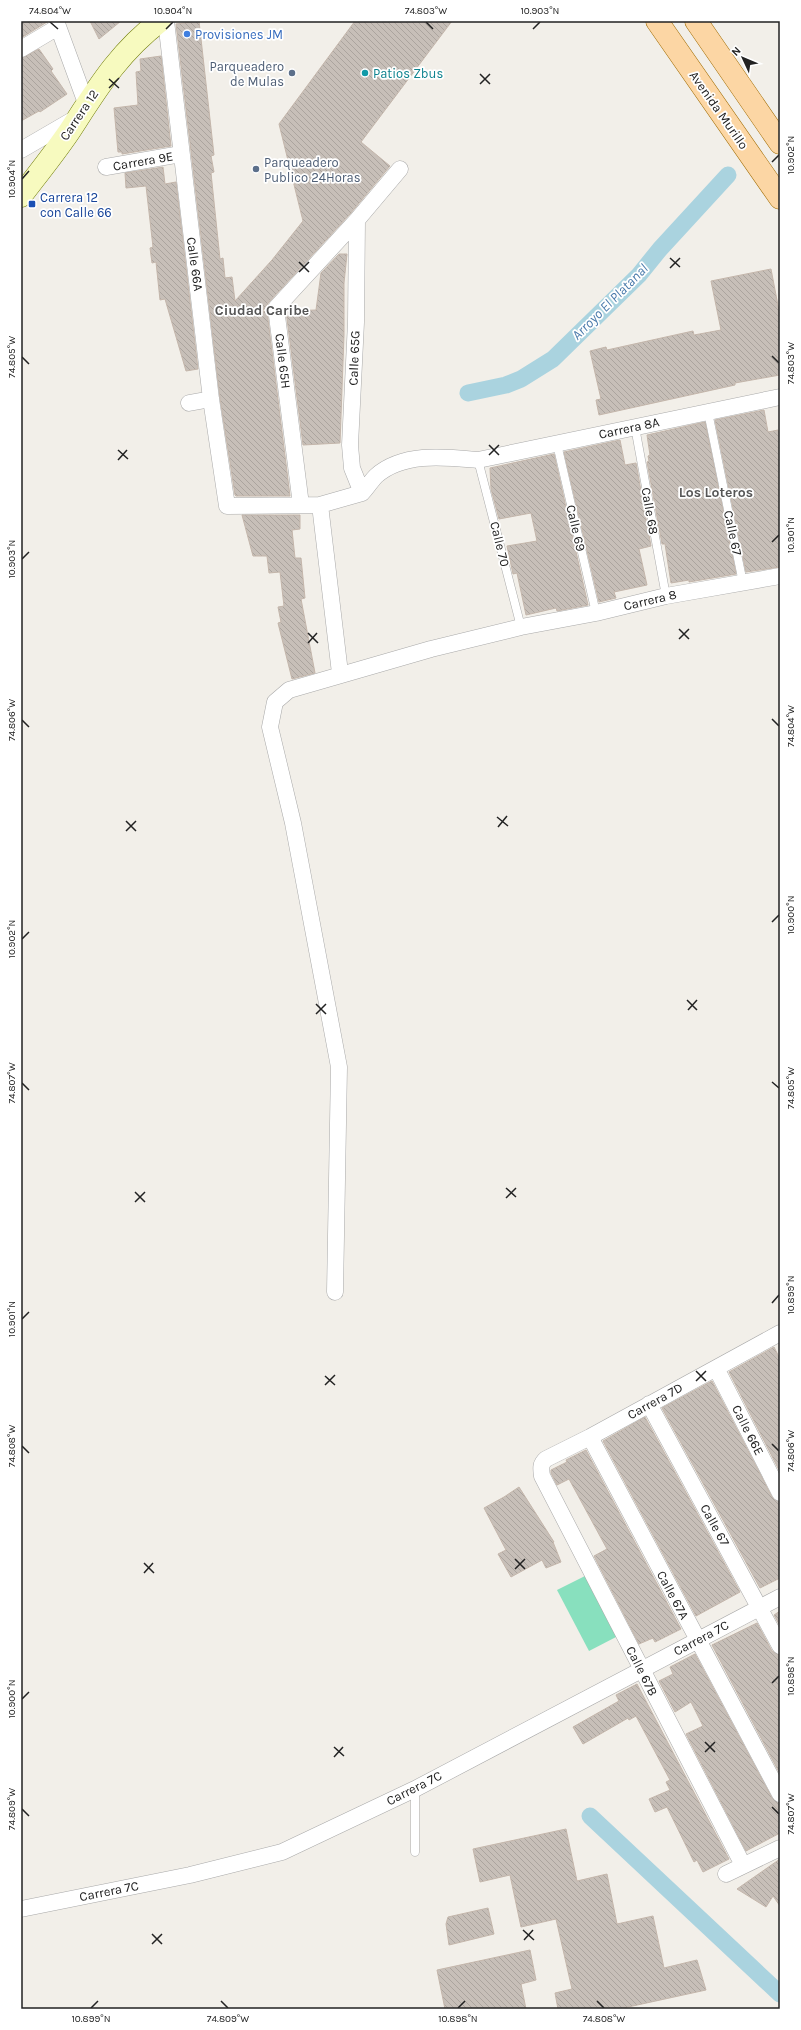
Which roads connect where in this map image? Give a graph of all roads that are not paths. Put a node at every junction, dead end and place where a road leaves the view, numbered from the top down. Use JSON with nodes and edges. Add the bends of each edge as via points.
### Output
{"nodes":[{"id":1,"x":166,"y":21,"type":"edge"},
{"id":2,"x":658,"y":21,"type":"edge"},
{"id":3,"x":696,"y":21,"type":"edge"},
{"id":4,"x":57,"y":24,"type":"edge"},
{"id":5,"x":149,"y":26,"type":"edge"},
{"id":6,"x":21,"y":49,"type":"edge"},
{"id":7,"x":82,"y":110,"type":"junction"},
{"id":8,"x":780,"y":143,"type":"edge"},
{"id":9,"x":21,"y":150,"type":"edge"},
{"id":10,"x":181,"y":154,"type":"junction"},
{"id":11,"x":106,"y":167,"type":"dead end"},
{"id":12,"x":400,"y":169,"type":"dead end"},
{"id":13,"x":21,"y":196,"type":"edge"},
{"id":14,"x":780,"y":198,"type":"edge"},
{"id":15,"x":357,"y":220,"type":"junction"},
{"id":16,"x":780,"y":397,"type":"edge"},
{"id":17,"x":211,"y":399,"type":"junction"},
{"id":18,"x":189,"y":403,"type":"dead end"},
{"id":19,"x":708,"y":412,"type":"junction"},
{"id":20,"x":635,"y":427,"type":"junction"},
{"id":21,"x":557,"y":444,"type":"junction"},
{"id":22,"x":478,"y":460,"type":"junction"},
{"id":23,"x":362,"y":493,"type":"junction"},
{"id":24,"x":301,"y":504,"type":"junction"},
{"id":25,"x":320,"y":505,"type":"junction"},
{"id":26,"x":780,"y":576,"type":"edge"},
{"id":27,"x":743,"y":583,"type":"junction"},
{"id":28,"x":666,"y":596,"type":"junction"},
{"id":29,"x":596,"y":613,"type":"junction"},
{"id":30,"x":521,"y":628,"type":"junction"},
{"id":31,"x":340,"y":673,"type":"junction"},
{"id":32,"x":335,"y":1292,"type":"dead end"},
{"id":33,"x":780,"y":1333,"type":"edge"},
{"id":34,"x":716,"y":1368,"type":"junction"},
{"id":35,"x":649,"y":1404,"type":"junction"},
{"id":36,"x":590,"y":1437,"type":"junction"},
{"id":37,"x":542,"y":1476,"type":"joint"},
{"id":38,"x":780,"y":1493,"type":"edge"},
{"id":39,"x":780,"y":1597,"type":"edge"},
{"id":40,"x":760,"y":1607,"type":"junction"},
{"id":41,"x":697,"y":1640,"type":"junction"},
{"id":42,"x":780,"y":1646,"type":"edge"},
{"id":43,"x":641,"y":1670,"type":"junction"},
{"id":44,"x":415,"y":1789,"type":"junction"},
{"id":45,"x":780,"y":1794,"type":"edge"},
{"id":46,"x":780,"y":1848,"type":"edge"},
{"id":47,"x":415,"y":1852,"type":"dead end"},
{"id":48,"x":743,"y":1865,"type":"junction"},
{"id":49,"x":726,"y":1874,"type":"dead end"},
{"id":50,"x":21,"y":1909,"type":"edge"}],
"edges":[{"from":1,"to":10,"type":"street","name":"Calle 66A"},
{"from":2,"to":14,"type":"main road","name":"Avenida Murillo"},
{"from":3,"to":8,"type":"main road"},
{"from":4,"to":6,"type":"street"},
{"from":4,"to":7,"type":"street"},
{"from":5,"to":7,"type":"main road","name":"Carrera 12","via":[[113,66]]},
{"from":7,"to":9,"type":"street"},
{"from":7,"to":13,"type":"main road","name":"Carrera 12"},
{"from":10,"to":11,"type":"street","name":"Carrera 9E"},
{"from":10,"to":17,"type":"street","name":"Calle 66A"},
{"from":12,"to":15,"type":"street","name":"Calle 65H"},
{"from":15,"to":23,"type":"street","name":"Calle 65G","via":[[356,322],[350,445],[352,468]]},
{"from":15,"to":24,"type":"street","name":"Calle 65H","via":[[276,308]]},
{"from":16,"to":19,"type":"street","name":"Carrera 8A"},
{"from":17,"to":18,"type":"street"},
{"from":17,"to":24,"type":"street","name":"Calle 66A","via":[[227,506]]},
{"from":19,"to":20,"type":"street","name":"Carrera 8A"},
{"from":19,"to":27,"type":"lane","name":"Calle 67"},
{"from":20,"to":21,"type":"street","name":"Carrera 8A"},
{"from":20,"to":28,"type":"lane","name":"Calle 68"},
{"from":21,"to":22,"type":"street","name":"Carrera 8A"},
{"from":21,"to":29,"type":"lane","name":"Calle 69"},
{"from":22,"to":23,"type":"street","name":"Carrera 8A","via":[[448,457],[417,459],[395,465],[377,476]]},
{"from":22,"to":30,"type":"lane","name":"Calle 70"},
{"from":23,"to":25,"type":"street"},
{"from":24,"to":25,"type":"street"},
{"from":25,"to":31,"type":"street"},
{"from":26,"to":27,"type":"street","name":"Carrera 8"},
{"from":27,"to":28,"type":"street","name":"Carrera 8"},
{"from":28,"to":29,"type":"street","name":"Carrera 8"},
{"from":29,"to":30,"type":"street","name":"Carrera 8"},
{"from":30,"to":31,"type":"street","name":"Carrera 8"},
{"from":31,"to":32,"type":"street","name":"Carrera 8","via":[[288,690],[275,702],[270,727],[293,823],[338,1067]]},
{"from":33,"to":34,"type":"street","name":"Carrera 7D"},
{"from":34,"to":35,"type":"street","name":"Carrera 7D"},
{"from":34,"to":38,"type":"street","name":"Calle 66E"},
{"from":35,"to":36,"type":"street","name":"Carrera 7D"},
{"from":35,"to":40,"type":"street","name":"Calle 67"},
{"from":36,"to":37,"type":"street","name":"Carrera 7D","via":[[543,1462],[540,1468]]},
{"from":36,"to":41,"type":"street","name":"Calle 67A"},
{"from":37,"to":43,"type":"street","name":"Calle 67B"},
{"from":39,"to":40,"type":"street","name":"Carrera 7C"},
{"from":40,"to":41,"type":"street","name":"Carrera 7C"},
{"from":40,"to":42,"type":"street","name":"Calle 67"},
{"from":41,"to":43,"type":"street","name":"Carrera 7C"},
{"from":41,"to":45,"type":"street","name":"Calle 67A"},
{"from":43,"to":44,"type":"street","name":"Carrera 7C"},
{"from":43,"to":48,"type":"street","name":"Calle 67B"},
{"from":44,"to":47,"type":"lane"},
{"from":44,"to":50,"type":"street","name":"Carrera 7C","via":[[282,1852],[190,1875]]},
{"from":46,"to":48,"type":"street"},
{"from":48,"to":49,"type":"street"}]}
